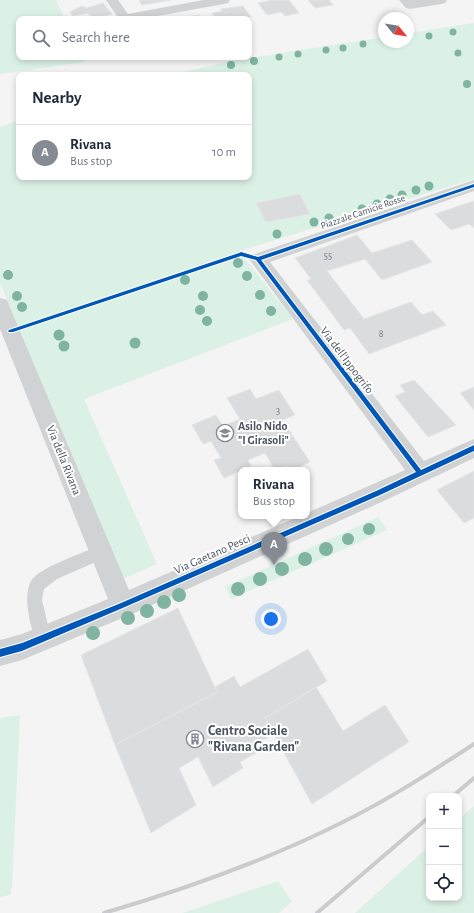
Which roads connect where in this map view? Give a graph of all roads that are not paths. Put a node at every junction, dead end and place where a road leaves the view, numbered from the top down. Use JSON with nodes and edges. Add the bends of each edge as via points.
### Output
{"nodes":[{"id":1,"x":112,"y":0,"type":"edge"},
{"id":2,"x":224,"y":0,"type":"edge"},
{"id":3,"x":405,"y":0,"type":"edge"},
{"id":4,"x":441,"y":0,"type":"edge"},
{"id":5,"x":124,"y":16,"type":"edge"},
{"id":6,"x":136,"y":16,"type":"edge"},
{"id":7,"x":473,"y":186,"type":"edge"},
{"id":8,"x":258,"y":259,"type":"joint"},
{"id":9,"x":2,"y":313,"type":"edge"},
{"id":10,"x":474,"y":448,"type":"edge"},
{"id":11,"x":420,"y":474,"type":"junction"},
{"id":12,"x":102,"y":552,"type":"junction"},
{"id":13,"x":123,"y":605,"type":"junction"},
{"id":14,"x":43,"y":638,"type":"junction"},
{"id":15,"x":0,"y":653,"type":"edge"}],
"edges":[{"from":1,"to":5,"type":"street"},
{"from":2,"to":6,"type":"street"},
{"from":3,"to":4,"type":"street","via":[[410,5]]},
{"from":7,"to":8,"type":"street","name":"Piazzale Camicie Rosse"},
{"from":8,"to":11,"type":"street","name":"Via dell'Ippogrifo"},
{"from":9,"to":12,"type":"street","name":"Via della Rivana"},
{"from":10,"to":11,"type":"street","name":"Via Gaetano Pesci"},
{"from":11,"to":13,"type":"street","name":"Via Gaetano Pesci"},
{"from":12,"to":13,"type":"street","name":"Via della Rivana"},
{"from":12,"to":14,"type":"lane","via":[[43,578],[37,585],[34,600]]},
{"from":13,"to":14,"type":"street","name":"Via Gaetano Pesci"},
{"from":14,"to":15,"type":"street","name":"Via Gaetano Pesci"}]}
